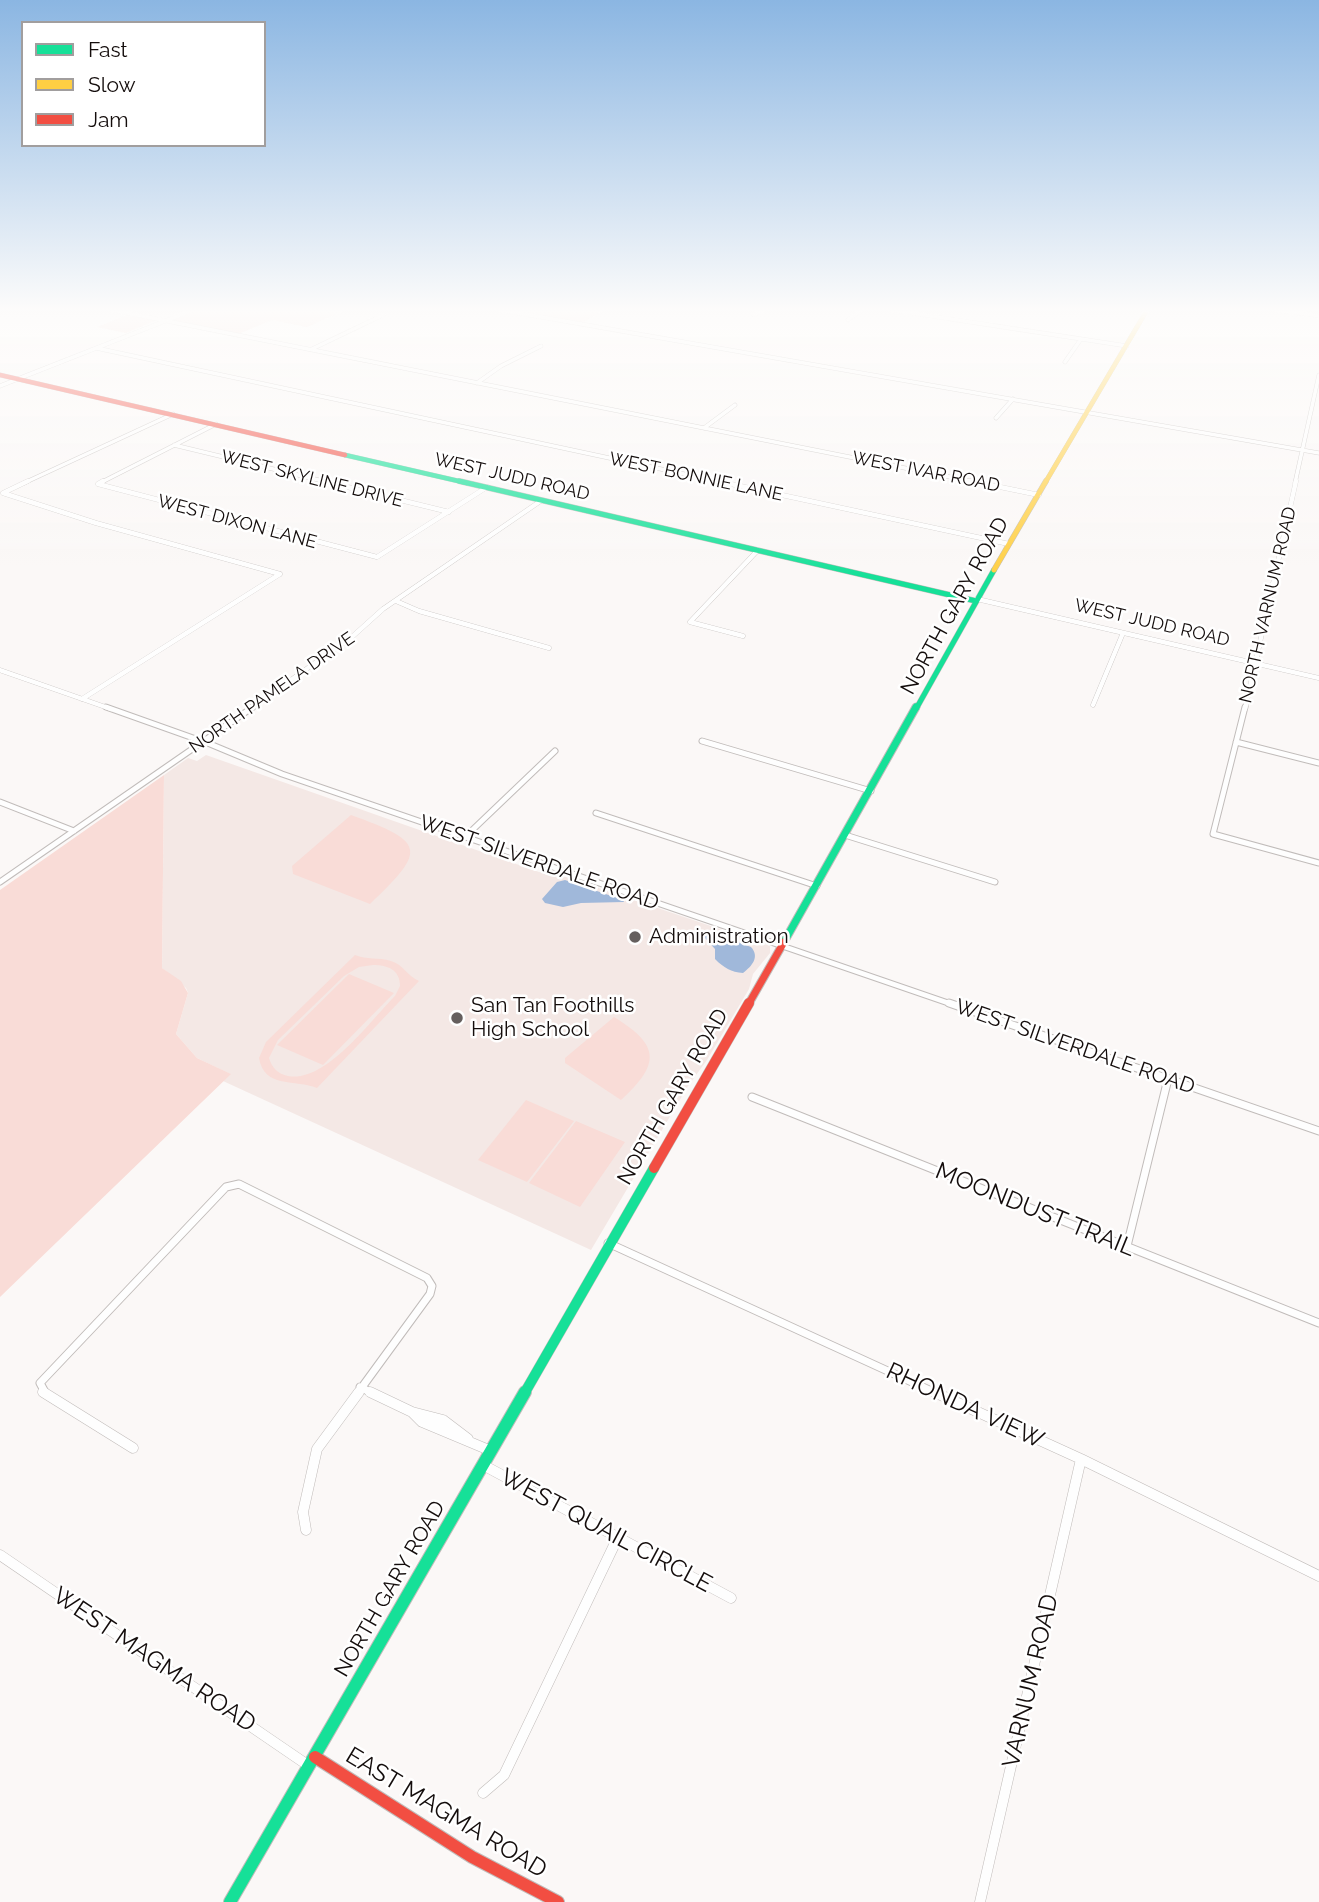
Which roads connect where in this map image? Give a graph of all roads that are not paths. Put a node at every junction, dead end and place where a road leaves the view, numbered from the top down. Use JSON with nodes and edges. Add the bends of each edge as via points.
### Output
{"nodes":[{"id":1,"x":106,"y":399,"type":"edge"},
{"id":2,"x":332,"y":399,"type":"edge"},
{"id":3,"x":557,"y":399,"type":"edge"},
{"id":4,"x":1013,"y":399,"type":"joint"},
{"id":5,"x":1096,"y":399,"type":"edge"},
{"id":6,"x":1314,"y":399,"type":"edge"},
{"id":7,"x":735,"y":405,"type":"dead end"},
{"id":8,"x":1089,"y":412,"type":"junction"},
{"id":9,"x":173,"y":414,"type":"junction"},
{"id":10,"x":996,"y":418,"type":"dead end"},
{"id":11,"x":216,"y":424,"type":"junction"},
{"id":12,"x":704,"y":428,"type":"junction"},
{"id":13,"x":174,"y":445,"type":"junction"},
{"id":14,"x":1303,"y":450,"type":"junction"},
{"id":15,"x":1319,"y":453,"type":"edge"},
{"id":16,"x":487,"y":487,"type":"junction"},
{"id":17,"x":2,"y":494,"type":"edge"},
{"id":18,"x":1039,"y":495,"type":"junction"},
{"id":19,"x":542,"y":500,"type":"junction"},
{"id":20,"x":449,"y":512,"type":"junction"},
{"id":21,"x":1009,"y":544,"type":"junction"},
{"id":22,"x":758,"y":550,"type":"junction"},
{"id":23,"x":976,"y":600,"type":"junction"},
{"id":24,"x":396,"y":601,"type":"junction"},
{"id":25,"x":1123,"y":633,"type":"junction"},
{"id":26,"x":743,"y":636,"type":"dead end"},
{"id":27,"x":549,"y":648,"type":"dead end"},
{"id":28,"x":1256,"y":664,"type":"junction"},
{"id":29,"x":0,"y":670,"type":"edge"},
{"id":30,"x":1319,"y":678,"type":"edge"},
{"id":31,"x":82,"y":699,"type":"junction"},
{"id":32,"x":1093,"y":705,"type":"dead end"},
{"id":33,"x":702,"y":741,"type":"dead end"},
{"id":34,"x":204,"y":742,"type":"junction"},
{"id":35,"x":1236,"y":742,"type":"junction"},
{"id":36,"x":555,"y":751,"type":"dead end"},
{"id":37,"x":1319,"y":763,"type":"edge"},
{"id":38,"x":871,"y":791,"type":"junction"},
{"id":39,"x":0,"y":802,"type":"edge"},
{"id":40,"x":596,"y":813,"type":"dead end"},
{"id":41,"x":74,"y":831,"type":"junction"},
{"id":42,"x":845,"y":835,"type":"junction"},
{"id":43,"x":465,"y":837,"type":"junction"},
{"id":44,"x":1319,"y":863,"type":"edge"},
{"id":45,"x":995,"y":881,"type":"dead end"},
{"id":46,"x":0,"y":882,"type":"edge"},
{"id":47,"x":817,"y":886,"type":"junction"},
{"id":48,"x":781,"y":946,"type":"junction"},
{"id":49,"x":1168,"y":1079,"type":"junction"},
{"id":50,"x":752,"y":1097,"type":"dead end"},
{"id":51,"x":1319,"y":1131,"type":"edge"},
{"id":52,"x":608,"y":1243,"type":"junction"},
{"id":53,"x":1127,"y":1246,"type":"junction"},
{"id":54,"x":1319,"y":1323,"type":"edge"},
{"id":55,"x":360,"y":1387,"type":"junction"},
{"id":56,"x":134,"y":1448,"type":"dead end"},
{"id":57,"x":489,"y":1450,"type":"junction"},
{"id":58,"x":1081,"y":1459,"type":"junction"},
{"id":59,"x":482,"y":1464,"type":"junction"},
{"id":60,"x":306,"y":1530,"type":"dead end"},
{"id":61,"x":618,"y":1538,"type":"junction"},
{"id":62,"x":0,"y":1555,"type":"edge"},
{"id":63,"x":1319,"y":1576,"type":"edge"},
{"id":64,"x":731,"y":1598,"type":"dead end"},
{"id":65,"x":312,"y":1761,"type":"junction"},
{"id":66,"x":482,"y":1793,"type":"dead end"},
{"id":67,"x":230,"y":1902,"type":"edge"},
{"id":68,"x":558,"y":1902,"type":"edge"},
{"id":69,"x":980,"y":1902,"type":"edge"}],
"edges":[{"from":1,"to":9,"type":"street","name":"WEST JUDD ROAD"},
{"from":2,"to":21,"type":"street","name":"WEST BONNIE LANE"},
{"from":3,"to":12,"type":"street","name":"WEST IVAR ROAD"},
{"from":4,"to":8,"type":"street"},
{"from":4,"to":10,"type":"street"},
{"from":5,"to":8,"type":"street","name":"NORTH GARY ROAD"},
{"from":6,"to":14,"type":"street","name":"NORTH VARNUM ROAD"},
{"from":7,"to":12,"type":"street"},
{"from":8,"to":14,"type":"street"},
{"from":8,"to":18,"type":"street","name":"NORTH GARY ROAD"},
{"from":9,"to":11,"type":"street","name":"WEST JUDD ROAD"},
{"from":9,"to":17,"type":"street"},
{"from":11,"to":13,"type":"street"},
{"from":11,"to":16,"type":"street","name":"WEST JUDD ROAD"},
{"from":12,"to":18,"type":"street","name":"WEST IVAR ROAD"},
{"from":13,"to":20,"type":"street","name":"WEST SKYLINE DRIVE"},
{"from":13,"to":20,"type":"street","name":"WEST DIXON LANE","via":[[98,484],[377,557]]},
{"from":14,"to":15,"type":"street"},
{"from":14,"to":28,"type":"street","name":"NORTH VARNUM ROAD"},
{"from":16,"to":19,"type":"street","name":"WEST JUDD ROAD"},
{"from":16,"to":20,"type":"street"},
{"from":17,"to":31,"type":"street","via":[[280,574]]},
{"from":18,"to":21,"type":"street","name":"NORTH GARY ROAD"},
{"from":19,"to":22,"type":"street","name":"WEST JUDD ROAD"},
{"from":19,"to":24,"type":"street","name":"NORTH PAMELA DRIVE"},
{"from":21,"to":23,"type":"street","name":"NORTH GARY ROAD"},
{"from":22,"to":23,"type":"street","name":"WEST JUDD ROAD"},
{"from":22,"to":26,"type":"street","via":[[690,622]]},
{"from":23,"to":25,"type":"street","name":"WEST JUDD ROAD"},
{"from":23,"to":38,"type":"street","name":"NORTH GARY ROAD"},
{"from":24,"to":27,"type":"street"},
{"from":24,"to":34,"type":"street","name":"NORTH PAMELA DRIVE"},
{"from":25,"to":28,"type":"street","name":"WEST JUDD ROAD"},
{"from":25,"to":32,"type":"street"},
{"from":28,"to":30,"type":"street","name":"WEST JUDD ROAD"},
{"from":28,"to":35,"type":"street","name":"NORTH VARNUM ROAD"},
{"from":29,"to":31,"type":"street","name":"WEST SILVERDALE ROAD"},
{"from":31,"to":34,"type":"street","name":"WEST SILVERDALE ROAD"},
{"from":33,"to":38,"type":"street"},
{"from":34,"to":41,"type":"street","name":"NORTH PAMELA DRIVE"},
{"from":34,"to":43,"type":"street","name":"WEST SILVERDALE ROAD"},
{"from":35,"to":37,"type":"street"},
{"from":35,"to":44,"type":"street","name":"NORTH VARNUM ROAD","via":[[1213,834]]},
{"from":36,"to":43,"type":"street"},
{"from":38,"to":42,"type":"street","name":"NORTH GARY ROAD"},
{"from":39,"to":41,"type":"street"},
{"from":40,"to":47,"type":"street"},
{"from":41,"to":46,"type":"street","name":"NORTH PAMELA DRIVE"},
{"from":42,"to":45,"type":"street"},
{"from":42,"to":47,"type":"street","name":"NORTH GARY ROAD"},
{"from":43,"to":48,"type":"street","name":"WEST SILVERDALE ROAD"},
{"from":47,"to":48,"type":"street","name":"NORTH GARY ROAD"},
{"from":48,"to":49,"type":"street","name":"WEST SILVERDALE ROAD"},
{"from":48,"to":52,"type":"street","name":"NORTH GARY ROAD"},
{"from":49,"to":51,"type":"street","name":"WEST SILVERDALE ROAD"},
{"from":49,"to":53,"type":"street"},
{"from":50,"to":53,"type":"street","name":"MOONDUST TRAIL"},
{"from":52,"to":57,"type":"street","name":"NORTH GARY ROAD"},
{"from":52,"to":58,"type":"street","name":"RHONDA VIEW"},
{"from":53,"to":54,"type":"street","name":"MOONDUST TRAIL"},
{"from":55,"to":56,"type":"street","via":[[430,1294],[427,1278],[232,1184],[40,1383],[43,1392]]},
{"from":55,"to":57,"type":"street","via":[[412,1412],[422,1422]]},
{"from":55,"to":60,"type":"street","via":[[317,1449],[303,1511]]},
{"from":57,"to":59,"type":"street","name":"NORTH GARY ROAD"},
{"from":58,"to":63,"type":"street","name":"RHONDA VIEW"},
{"from":58,"to":69,"type":"street","name":"VARNUM ROAD"},
{"from":59,"to":61,"type":"street","name":"WEST QUAIL CIRCLE"},
{"from":59,"to":65,"type":"street","name":"NORTH GARY ROAD"},
{"from":61,"to":64,"type":"street","name":"WEST QUAIL CIRCLE"},
{"from":61,"to":66,"type":"street","via":[[504,1775]]},
{"from":62,"to":65,"type":"street","name":"WEST MAGMA ROAD"},
{"from":65,"to":67,"type":"street","name":"NORTH GARY ROAD"},
{"from":65,"to":68,"type":"street","name":"EAST MAGMA ROAD","via":[[472,1857]]}]}
